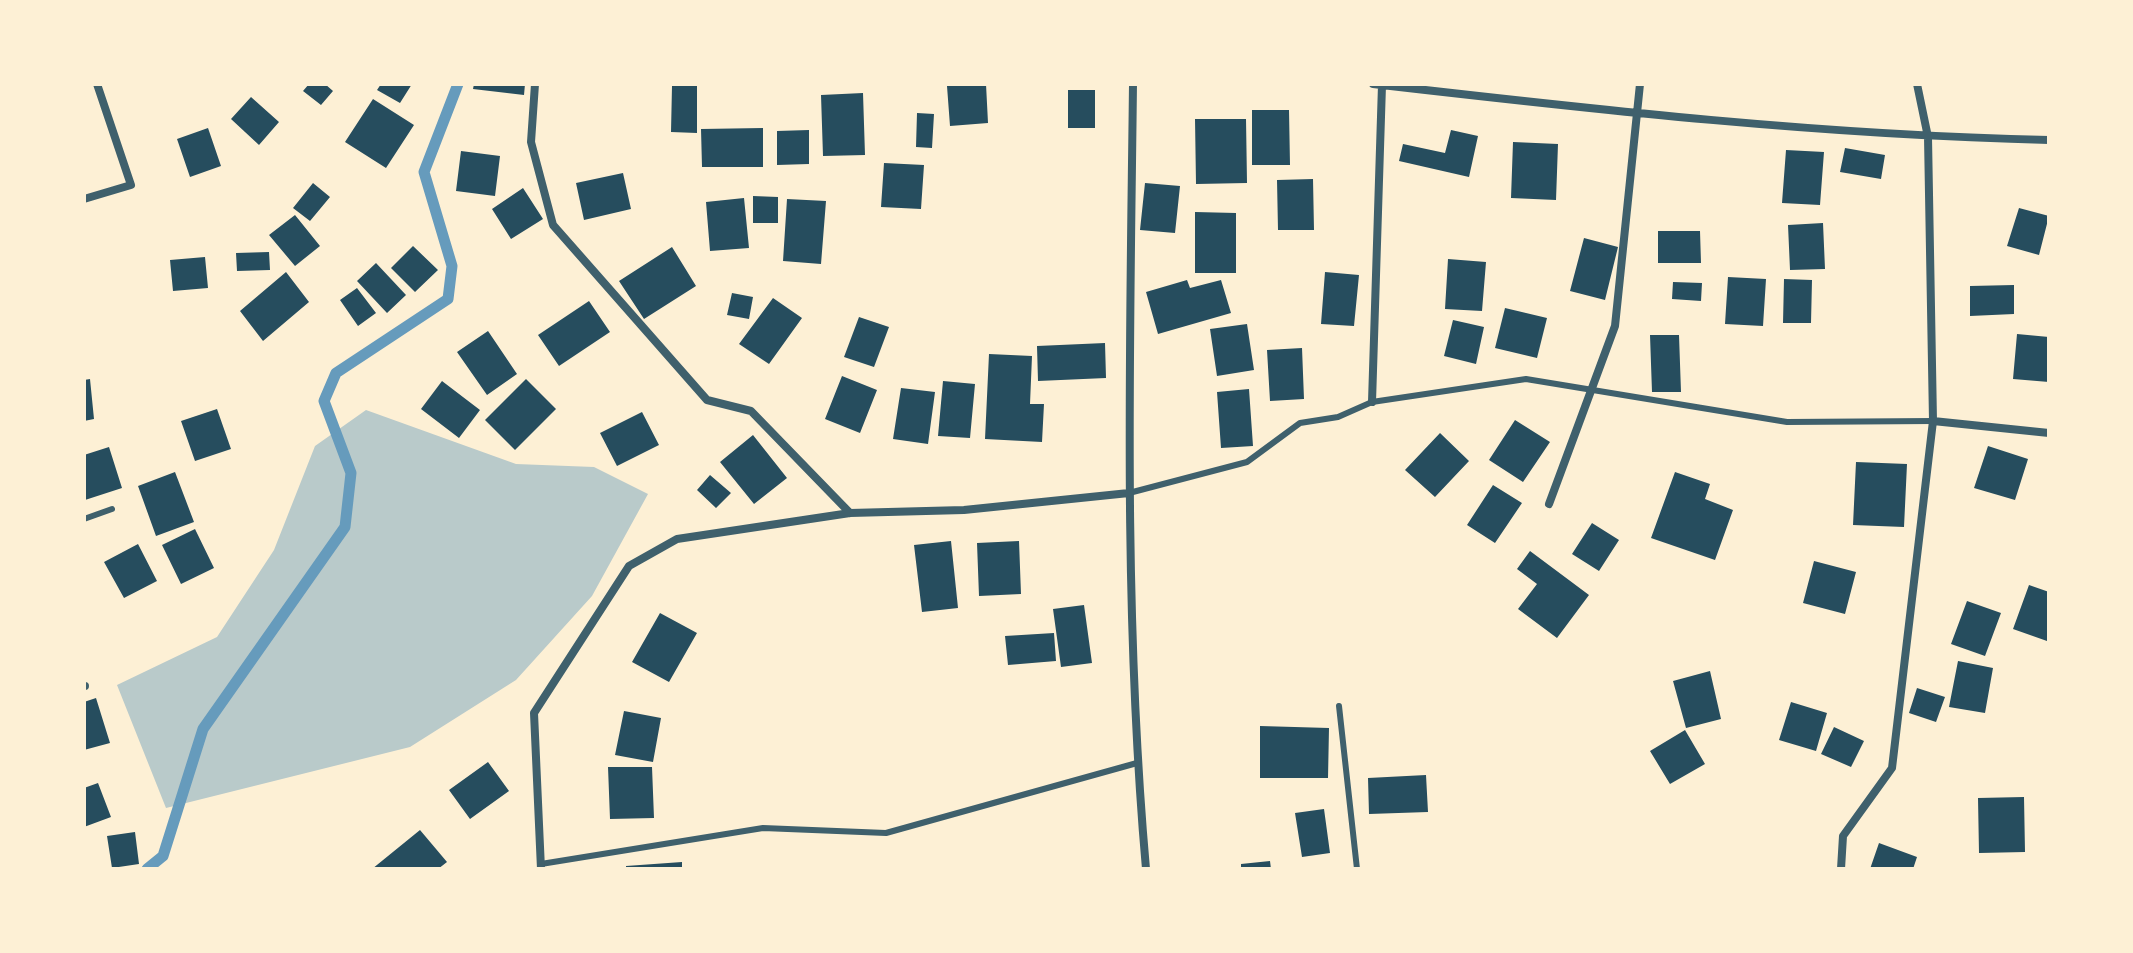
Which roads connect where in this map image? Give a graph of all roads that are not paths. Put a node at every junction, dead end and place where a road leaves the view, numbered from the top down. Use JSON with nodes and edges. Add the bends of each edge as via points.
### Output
{"nodes":[{"id":1,"x":97,"y":84,"type":"edge"},
{"id":2,"x":535,"y":84,"type":"edge"},
{"id":3,"x":1133,"y":84,"type":"edge"},
{"id":4,"x":1373,"y":84,"type":"edge"},
{"id":5,"x":1640,"y":84,"type":"edge"},
{"id":6,"x":1917,"y":84,"type":"edge"},
{"id":7,"x":1382,"y":85,"type":"edge"},
{"id":8,"x":1639,"y":115,"type":"junction"},
{"id":9,"x":1928,"y":137,"type":"junction"},
{"id":10,"x":2049,"y":140,"type":"edge"},
{"id":11,"x":84,"y":199,"type":"edge"},
{"id":12,"x":1592,"y":389,"type":"junction"},
{"id":13,"x":1372,"y":402,"type":"junction"},
{"id":14,"x":1933,"y":421,"type":"junction"},
{"id":15,"x":2049,"y":433,"type":"edge"},
{"id":16,"x":1129,"y":493,"type":"junction"},
{"id":17,"x":1549,"y":504,"type":"dead end"},
{"id":18,"x":112,"y":509,"type":"dead end"},
{"id":19,"x":850,"y":513,"type":"junction"},
{"id":20,"x":84,"y":519,"type":"edge"},
{"id":21,"x":1339,"y":706,"type":"dead end"},
{"id":22,"x":1137,"y":763,"type":"junction"},
{"id":23,"x":541,"y":866,"type":"edge"},
{"id":24,"x":1146,"y":869,"type":"edge"},
{"id":25,"x":1357,"y":869,"type":"edge"},
{"id":26,"x":1841,"y":869,"type":"edge"}],
"edges":[{"from":1,"to":11,"type":"street","via":[[131,185]]},
{"from":2,"to":19,"type":"street","via":[[531,142],[553,225],[707,400],[751,411]]},
{"from":3,"to":16,"type":"street"},
{"from":4,"to":7,"type":"street"},
{"from":5,"to":8,"type":"street"},
{"from":6,"to":9,"type":"street"},
{"from":7,"to":8,"type":"street"},
{"from":7,"to":13,"type":"street"},
{"from":8,"to":9,"type":"street"},
{"from":8,"to":12,"type":"street","via":[[1615,326]]},
{"from":9,"to":10,"type":"street"},
{"from":9,"to":14,"type":"street"},
{"from":12,"to":13,"type":"lane","via":[[1526,379]]},
{"from":12,"to":14,"type":"lane","via":[[1787,422]]},
{"from":12,"to":17,"type":"street"},
{"from":13,"to":16,"type":"lane","via":[[1338,417],[1300,423],[1247,462]]},
{"from":14,"to":15,"type":"street"},
{"from":14,"to":26,"type":"street","via":[[1892,768],[1843,836]]},
{"from":16,"to":19,"type":"street","via":[[964,510]]},
{"from":16,"to":22,"type":"street"},
{"from":18,"to":20,"type":"lane"},
{"from":19,"to":23,"type":"street","via":[[677,539],[629,566],[534,713]]},
{"from":21,"to":25,"type":"lane"},
{"from":22,"to":23,"type":"lane","via":[[886,833],[763,828]]},
{"from":22,"to":24,"type":"street"}]}
